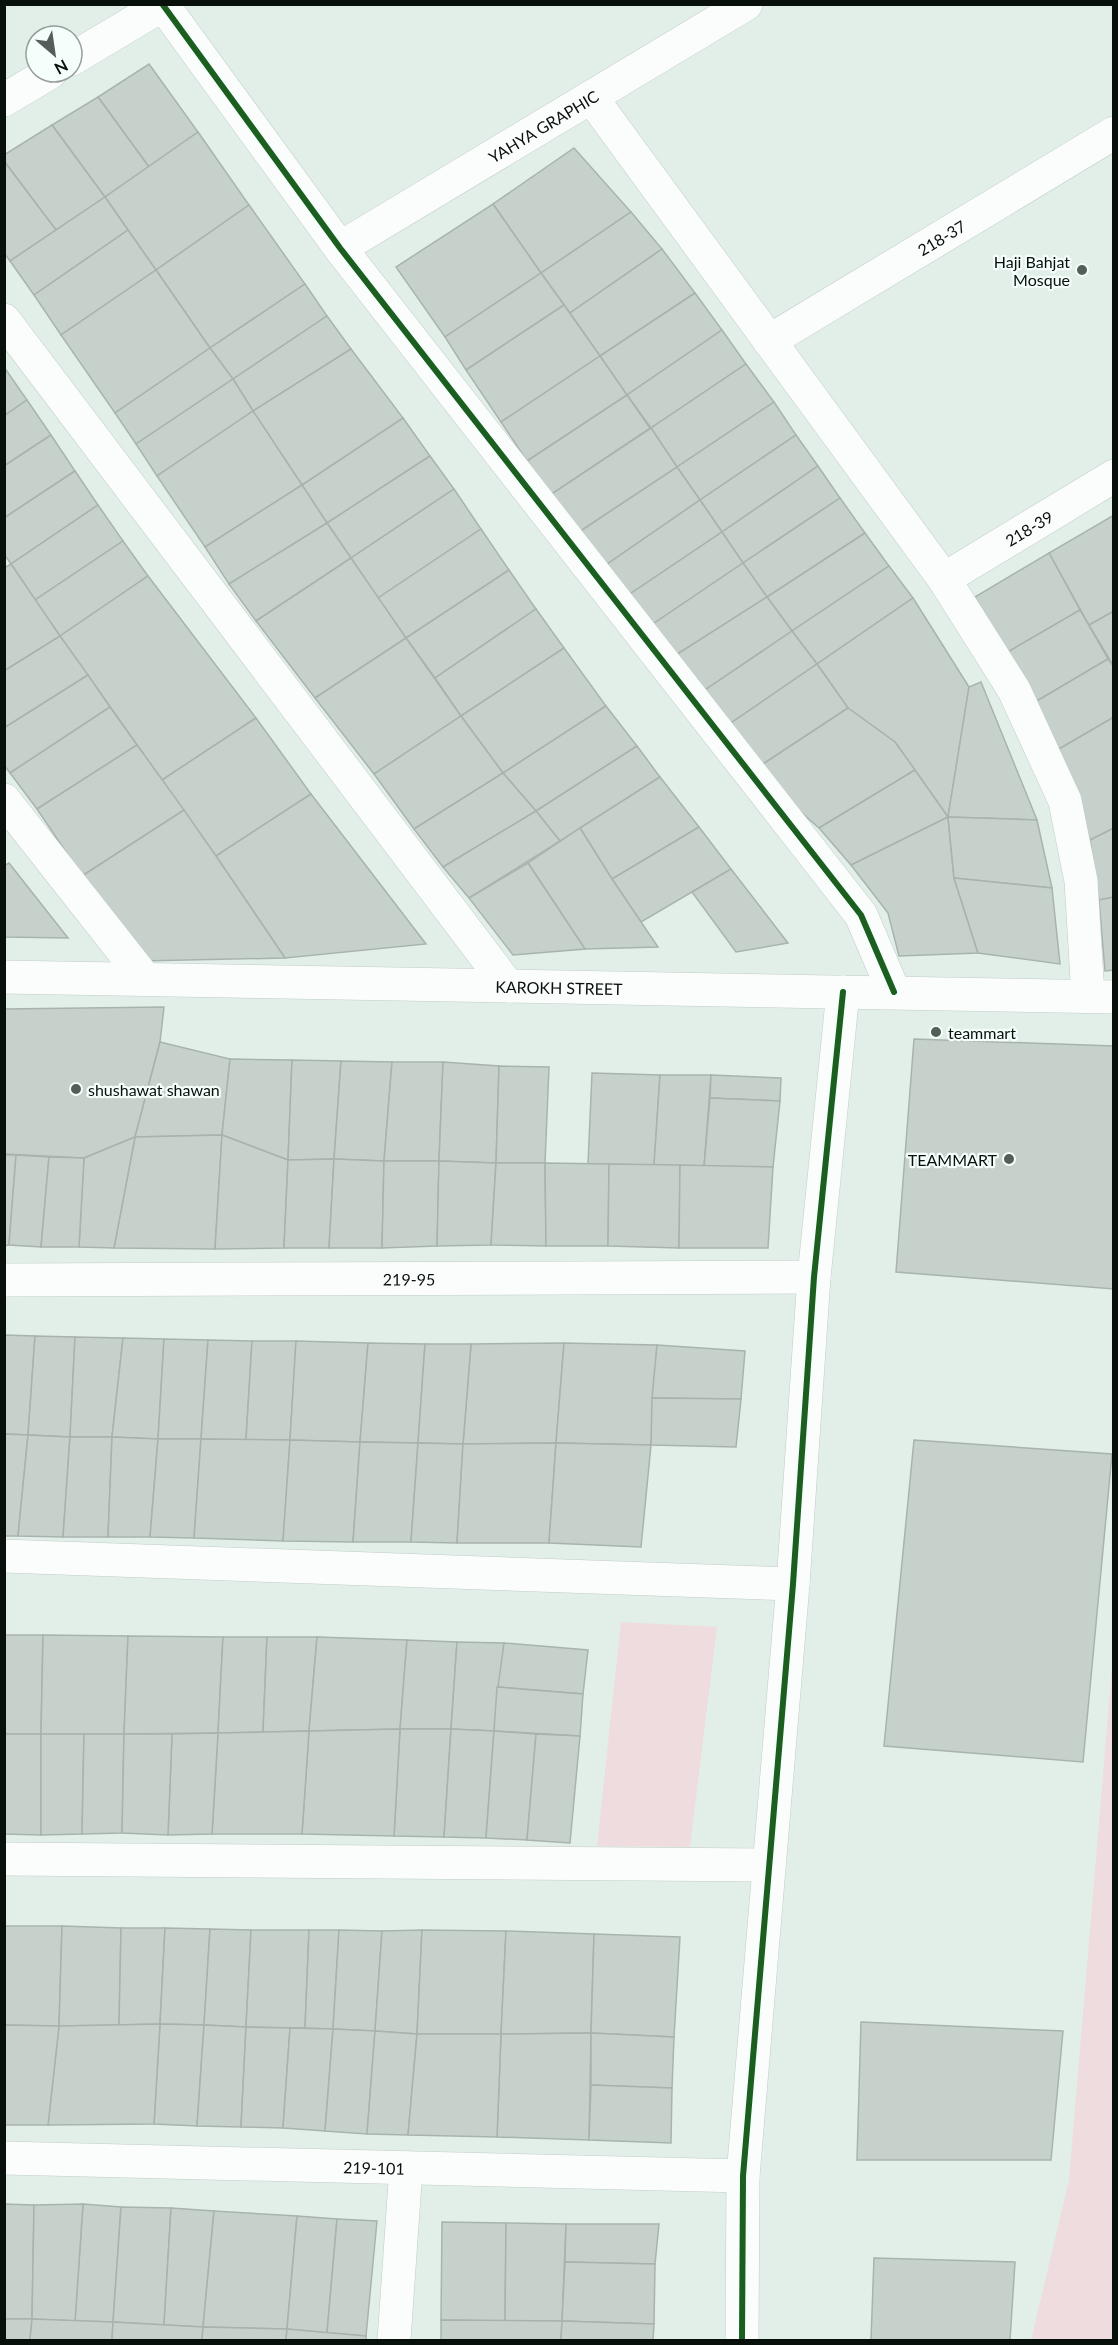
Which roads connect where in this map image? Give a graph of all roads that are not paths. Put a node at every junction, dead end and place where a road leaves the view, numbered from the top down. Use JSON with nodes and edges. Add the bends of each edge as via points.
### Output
{"nodes":[{"id":1,"x":746,"y":4,"type":"edge"},
{"id":2,"x":163,"y":5,"type":"edge"},
{"id":3,"x":84,"y":52,"type":"edge"},
{"id":4,"x":31,"y":84,"type":"edge"},
{"id":5,"x":591,"y":97,"type":"junction"},
{"id":6,"x":4,"y":100,"type":"edge"},
{"id":7,"x":1113,"y":134,"type":"edge"},
{"id":8,"x":340,"y":248,"type":"junction"},
{"id":9,"x":8,"y":330,"type":"edge"},
{"id":10,"x":770,"y":341,"type":"junction"},
{"id":11,"x":1113,"y":476,"type":"edge"},
{"id":12,"x":944,"y":579,"type":"junction"},
{"id":13,"x":4,"y":800,"type":"edge"},
{"id":14,"x":4,"y":977,"type":"edge"},
{"id":15,"x":145,"y":979,"type":"junction"},
{"id":16,"x":508,"y":986,"type":"junction"},
{"id":17,"x":843,"y":992,"type":"junction"},
{"id":18,"x":894,"y":992,"type":"junction"},
{"id":19,"x":1101,"y":996,"type":"edge"},
{"id":20,"x":814,"y":1277,"type":"junction"},
{"id":21,"x":4,"y":1280,"type":"edge"},
{"id":22,"x":4,"y":1556,"type":"edge"},
{"id":23,"x":792,"y":1584,"type":"junction"},
{"id":24,"x":4,"y":1859,"type":"edge"},
{"id":25,"x":769,"y":1865,"type":"junction"},
{"id":26,"x":4,"y":2158,"type":"edge"},
{"id":27,"x":406,"y":2168,"type":"junction"},
{"id":28,"x":743,"y":2176,"type":"junction"},
{"id":29,"x":394,"y":2340,"type":"edge"},
{"id":30,"x":742,"y":2340,"type":"edge"}],
"edges":[{"from":1,"to":5,"type":"street","name":"YAHYA GRAPHIC"},
{"from":2,"to":3,"type":"street"},
{"from":2,"to":8,"type":"street"},
{"from":4,"to":6,"type":"street"},
{"from":5,"to":8,"type":"street","name":"YAHYA GRAPHIC"},
{"from":5,"to":10,"type":"street"},
{"from":7,"to":10,"type":"street","name":"218-37"},
{"from":8,"to":18,"type":"street","via":[[861,915]]},
{"from":9,"to":16,"type":"street"},
{"from":10,"to":12,"type":"street"},
{"from":11,"to":12,"type":"street","name":"218-39"},
{"from":12,"to":19,"type":"street","via":[[1014,690],[1065,801]]},
{"from":13,"to":15,"type":"street"},
{"from":14,"to":15,"type":"street","name":"KAROKH STREET"},
{"from":15,"to":16,"type":"street","name":"KAROKH STREET"},
{"from":16,"to":17,"type":"street","name":"KAROKH STREET"},
{"from":17,"to":18,"type":"street","name":"KAROKH STREET"},
{"from":17,"to":20,"type":"street"},
{"from":18,"to":19,"type":"street","name":"KAROKH STREET"},
{"from":20,"to":21,"type":"street","name":"219-95"},
{"from":20,"to":23,"type":"street"},
{"from":22,"to":23,"type":"street"},
{"from":23,"to":25,"type":"street"},
{"from":24,"to":25,"type":"street"},
{"from":25,"to":28,"type":"street"},
{"from":26,"to":27,"type":"street","name":"219-101"},
{"from":27,"to":28,"type":"street","name":"219-101"},
{"from":27,"to":29,"type":"street"},
{"from":28,"to":30,"type":"street"}]}
